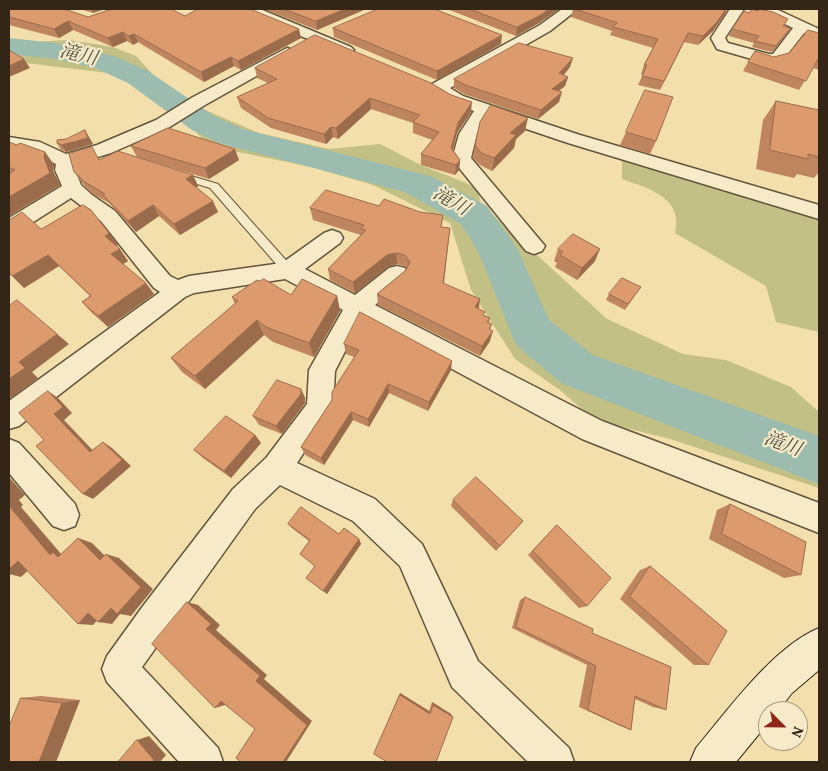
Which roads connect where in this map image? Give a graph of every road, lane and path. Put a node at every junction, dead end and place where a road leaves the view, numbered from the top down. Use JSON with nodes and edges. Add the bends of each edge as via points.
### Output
{"nodes":[{"id":1,"x":250,"y":9,"type":"edge"},
{"id":2,"x":571,"y":9,"type":"edge"},
{"id":3,"x":737,"y":9,"type":"edge"},
{"id":4,"x":765,"y":9,"type":"edge"},
{"id":5,"x":524,"y":21,"type":"edge"},
{"id":6,"x":546,"y":28,"type":"junction"},
{"id":7,"x":332,"y":30,"type":"edge"},
{"id":8,"x":814,"y":30,"type":"edge"},
{"id":9,"x":498,"y":36,"type":"edge"},
{"id":10,"x":315,"y":38,"type":"junction"},
{"id":11,"x":516,"y":43,"type":"junction"},
{"id":12,"x":359,"y":56,"type":"edge"},
{"id":13,"x":421,"y":81,"type":"edge"},
{"id":14,"x":438,"y":88,"type":"junction"},
{"id":15,"x":484,"y":109,"type":"junction"},
{"id":16,"x":9,"y":142,"type":"edge"},
{"id":17,"x":65,"y":161,"type":"junction"},
{"id":18,"x":169,"y":173,"type":"edge"},
{"id":19,"x":73,"y":188,"type":"junction"},
{"id":20,"x":819,"y":212,"type":"edge"},
{"id":21,"x":9,"y":228,"type":"edge"},
{"id":22,"x":332,"y":238,"type":"dead end"},
{"id":23,"x":534,"y":246,"type":"dead end"},
{"id":24,"x":288,"y":270,"type":"junction"},
{"id":25,"x":397,"y":274,"type":"dead end"},
{"id":26,"x":178,"y":291,"type":"junction"},
{"id":27,"x":356,"y":307,"type":"junction"},
{"id":28,"x":9,"y":417,"type":"edge"},
{"id":29,"x":9,"y":452,"type":"edge"},
{"id":30,"x":276,"y":468,"type":"junction"},
{"id":31,"x":64,"y":515,"type":"dead end"},
{"id":32,"x":819,"y":518,"type":"edge"},
{"id":33,"x":819,"y":646,"type":"edge"},
{"id":34,"x":204,"y":762,"type":"edge"},
{"id":35,"x":555,"y":762,"type":"edge"},
{"id":36,"x":710,"y":762,"type":"edge"}],
"edges":[{"from":1,"to":10,"type":"street"},
{"from":2,"to":6,"type":"street"},
{"from":3,"to":8,"type":"street","via":[[718,38],[722,46],[769,59],[778,57]]},
{"from":4,"to":8,"type":"street"},
{"from":5,"to":6,"type":"street"},
{"from":6,"to":11,"type":"street"},
{"from":7,"to":10,"type":"street"},
{"from":9,"to":11,"type":"street"},
{"from":10,"to":12,"type":"street"},
{"from":10,"to":17,"type":"street","via":[[108,153]]},
{"from":11,"to":14,"type":"street"},
{"from":13,"to":14,"type":"street"},
{"from":14,"to":15,"type":"street","via":[[457,100]]},
{"from":15,"to":20,"type":"street"},
{"from":15,"to":23,"type":"street","via":[[468,134],[461,159]]},
{"from":16,"to":17,"type":"street","via":[[33,146]]},
{"from":17,"to":19,"type":"street"},
{"from":18,"to":24,"type":"lane","via":[[214,186]]},
{"from":19,"to":21,"type":"street"},
{"from":19,"to":26,"type":"street","via":[[108,216],[162,282]]},
{"from":22,"to":24,"type":"street"},
{"from":24,"to":26,"type":"street","via":[[189,285]]},
{"from":24,"to":27,"type":"street"},
{"from":25,"to":27,"type":"street"},
{"from":26,"to":28,"type":"street"},
{"from":27,"to":30,"type":"street","via":[[322,370],[320,408]]},
{"from":27,"to":32,"type":"street","via":[[592,430]]},
{"from":29,"to":31,"type":"street"},
{"from":30,"to":34,"type":"street","via":[[244,499],[120,669]]},
{"from":30,"to":35,"type":"street","via":[[364,510],[410,555],[465,674]]},
{"from":33,"to":36,"type":"street","via":[[778,680]]}]}
